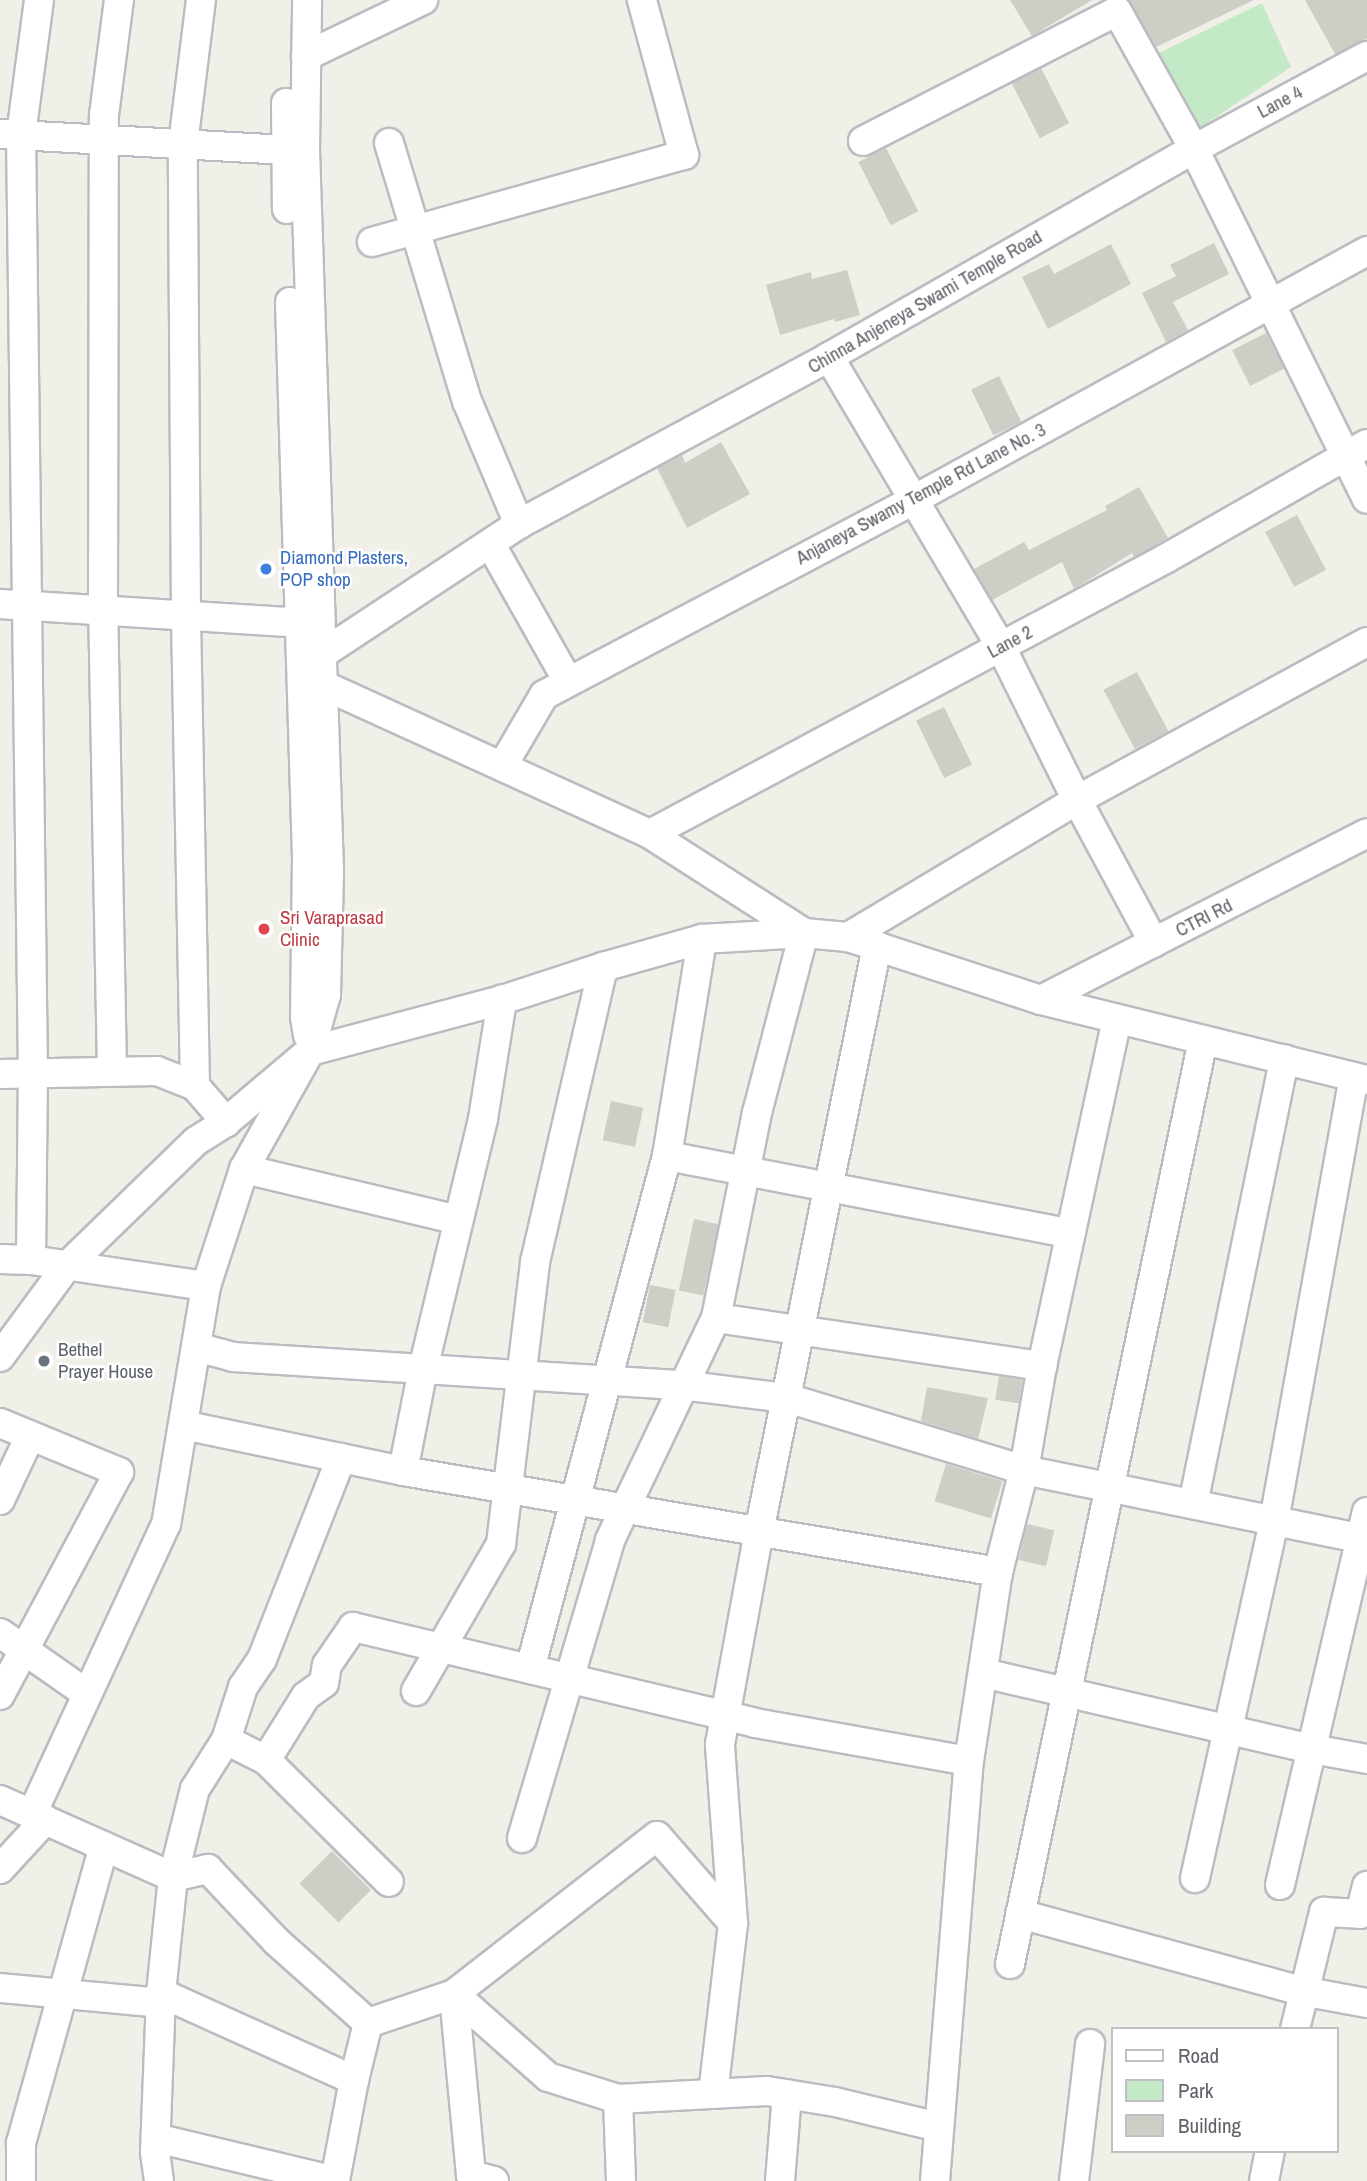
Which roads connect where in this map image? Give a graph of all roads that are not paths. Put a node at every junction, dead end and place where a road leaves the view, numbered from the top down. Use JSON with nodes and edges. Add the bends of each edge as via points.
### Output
{"nodes":[{"id":1,"x":39,"y":0,"type":"edge"},
{"id":2,"x":119,"y":0,"type":"edge"},
{"id":3,"x":201,"y":0,"type":"edge"},
{"id":4,"x":288,"y":0,"type":"edge"},
{"id":5,"x":307,"y":0,"type":"edge"},
{"id":6,"x":423,"y":0,"type":"edge"},
{"id":7,"x":642,"y":0,"type":"edge"},
{"id":8,"x":1115,"y":6,"type":"edge"},
{"id":9,"x":306,"y":56,"type":"junction"},
{"id":10,"x":1367,"y":56,"type":"edge"},
{"id":11,"x":10,"y":134,"type":"edge"},
{"id":12,"x":105,"y":140,"type":"junction"},
{"id":13,"x":863,"y":141,"type":"dead end"},
{"id":14,"x":389,"y":143,"type":"dead end"},
{"id":15,"x":183,"y":144,"type":"junction"},
{"id":16,"x":1194,"y":149,"type":"junction"},
{"id":17,"x":295,"y":150,"type":"junction"},
{"id":18,"x":414,"y":233,"type":"junction"},
{"id":19,"x":372,"y":243,"type":"dead end"},
{"id":20,"x":1367,"y":251,"type":"edge"},
{"id":21,"x":1271,"y":303,"type":"junction"},
{"id":22,"x":829,"y":358,"type":"junction"},
{"id":23,"x":1356,"y":450,"type":"edge"},
{"id":24,"x":915,"y":499,"type":"junction"},
{"id":25,"x":1367,"y":499,"type":"edge"},
{"id":26,"x":519,"y":524,"type":"junction"},
{"id":27,"x":491,"y":545,"type":"junction"},
{"id":28,"x":13,"y":605,"type":"edge"},
{"id":29,"x":103,"y":608,"type":"junction"},
{"id":30,"x":186,"y":615,"type":"junction"},
{"id":31,"x":301,"y":623,"type":"junction"},
{"id":32,"x":1367,"y":642,"type":"edge"},
{"id":33,"x":1001,"y":647,"type":"junction"},
{"id":34,"x":322,"y":654,"type":"junction"},
{"id":35,"x":568,"y":681,"type":"junction"},
{"id":36,"x":323,"y":685,"type":"junction"},
{"id":37,"x":503,"y":765,"type":"junction"},
{"id":38,"x":1077,"y":800,"type":"junction"},
{"id":39,"x":1367,"y":833,"type":"edge"},
{"id":40,"x":650,"y":834,"type":"junction"},
{"id":41,"x":804,"y":933,"type":"junction"},
{"id":42,"x":848,"y":937,"type":"junction"},
{"id":43,"x":702,"y":939,"type":"junction"},
{"id":44,"x":1154,"y":943,"type":"junction"},
{"id":45,"x":877,"y":946,"type":"junction"},
{"id":46,"x":603,"y":967,"type":"junction"},
{"id":47,"x":502,"y":1000,"type":"junction"},
{"id":48,"x":1041,"y":1000,"type":"junction"},
{"id":49,"x":1117,"y":1019,"type":"junction"},
{"id":50,"x":1203,"y":1040,"type":"junction"},
{"id":51,"x":310,"y":1051,"type":"junction"},
{"id":52,"x":1284,"y":1059,"type":"junction"},
{"id":53,"x":113,"y":1071,"type":"junction"},
{"id":54,"x":0,"y":1074,"type":"edge"},
{"id":55,"x":33,"y":1075,"type":"junction"},
{"id":56,"x":1361,"y":1078,"type":"edge"},
{"id":57,"x":195,"y":1086,"type":"junction"},
{"id":58,"x":226,"y":1122,"type":"junction"},
{"id":59,"x":667,"y":1156,"type":"junction"},
{"id":60,"x":244,"y":1169,"type":"junction"},
{"id":61,"x":745,"y":1171,"type":"junction"},
{"id":62,"x":831,"y":1187,"type":"junction"},
{"id":63,"x":458,"y":1220,"type":"junction"},
{"id":64,"x":1070,"y":1234,"type":"junction"},
{"id":65,"x":0,"y":1259,"type":"edge"},
{"id":66,"x":31,"y":1260,"type":"junction"},
{"id":67,"x":66,"y":1267,"type":"junction"},
{"id":68,"x":206,"y":1286,"type":"junction"},
{"id":69,"x":716,"y":1318,"type":"junction"},
{"id":70,"x":801,"y":1330,"type":"junction"},
{"id":71,"x":196,"y":1347,"type":"junction"},
{"id":72,"x":0,"y":1357,"type":"edge"},
{"id":73,"x":1042,"y":1366,"type":"junction"},
{"id":74,"x":422,"y":1369,"type":"junction"},
{"id":75,"x":522,"y":1375,"type":"junction"},
{"id":76,"x":607,"y":1380,"type":"junction"},
{"id":77,"x":681,"y":1385,"type":"junction"},
{"id":78,"x":787,"y":1398,"type":"junction"},
{"id":79,"x":0,"y":1423,"type":"edge"},
{"id":80,"x":183,"y":1425,"type":"junction"},
{"id":81,"x":30,"y":1436,"type":"junction"},
{"id":82,"x":341,"y":1458,"type":"junction"},
{"id":83,"x":1024,"y":1470,"type":"junction"},
{"id":84,"x":403,"y":1471,"type":"junction"},
{"id":85,"x":1110,"y":1488,"type":"junction"},
{"id":86,"x":508,"y":1489,"type":"junction"},
{"id":87,"x":0,"y":1500,"type":"edge"},
{"id":88,"x":575,"y":1500,"type":"junction"},
{"id":89,"x":1193,"y":1504,"type":"junction"},
{"id":90,"x":625,"y":1509,"type":"junction"},
{"id":91,"x":1274,"y":1521,"type":"junction"},
{"id":92,"x":1365,"y":1530,"type":"edge"},
{"id":93,"x":759,"y":1532,"type":"junction"},
{"id":94,"x":998,"y":1572,"type":"junction"},
{"id":95,"x":0,"y":1633,"type":"edge"},
{"id":96,"x":441,"y":1648,"type":"junction"},
{"id":97,"x":24,"y":1650,"type":"junction"},
{"id":98,"x":530,"y":1669,"type":"junction"},
{"id":99,"x":983,"y":1673,"type":"junction"},
{"id":100,"x":569,"y":1679,"type":"junction"},
{"id":101,"x":416,"y":1691,"type":"dead end"},
{"id":102,"x":1067,"y":1693,"type":"junction"},
{"id":103,"x":87,"y":1694,"type":"junction"},
{"id":104,"x":0,"y":1695,"type":"edge"},
{"id":105,"x":725,"y":1715,"type":"junction"},
{"id":106,"x":1228,"y":1729,"type":"junction"},
{"id":107,"x":226,"y":1740,"type":"junction"},
{"id":108,"x":1312,"y":1749,"type":"junction"},
{"id":109,"x":1367,"y":1759,"type":"edge"},
{"id":110,"x":267,"y":1760,"type":"junction"},
{"id":111,"x":969,"y":1761,"type":"junction"},
{"id":112,"x":0,"y":1800,"type":"edge"},
{"id":113,"x":39,"y":1817,"type":"junction"},
{"id":114,"x":522,"y":1838,"type":"dead end"},
{"id":115,"x":104,"y":1846,"type":"junction"},
{"id":116,"x":0,"y":1869,"type":"edge"},
{"id":117,"x":173,"y":1877,"type":"junction"},
{"id":118,"x":1195,"y":1878,"type":"dead end"},
{"id":119,"x":389,"y":1882,"type":"dead end"},
{"id":120,"x":1280,"y":1885,"type":"dead end"},
{"id":121,"x":1367,"y":1886,"type":"edge"},
{"id":122,"x":1020,"y":1914,"type":"junction"},
{"id":123,"x":733,"y":1923,"type":"junction"},
{"id":124,"x":1010,"y":1964,"type":"dead end"},
{"id":125,"x":0,"y":1987,"type":"edge"},
{"id":126,"x":1302,"y":1991,"type":"junction"},
{"id":127,"x":64,"y":1993,"type":"junction"},
{"id":128,"x":454,"y":1994,"type":"junction"},
{"id":129,"x":161,"y":1998,"type":"junction"},
{"id":130,"x":1367,"y":2003,"type":"edge"},
{"id":131,"x":368,"y":2023,"type":"junction"},
{"id":132,"x":1295,"y":2027,"type":"edge"},
{"id":133,"x":1090,"y":2044,"type":"dead end"},
{"id":134,"x":354,"y":2080,"type":"junction"},
{"id":135,"x":713,"y":2094,"type":"junction"},
{"id":136,"x":787,"y":2094,"type":"junction"},
{"id":137,"x":618,"y":2099,"type":"junction"},
{"id":138,"x":938,"y":2127,"type":"junction"},
{"id":139,"x":156,"y":2138,"type":"junction"},
{"id":140,"x":1270,"y":2153,"type":"edge"},
{"id":141,"x":21,"y":2181,"type":"edge"},
{"id":142,"x":159,"y":2181,"type":"edge"},
{"id":143,"x":335,"y":2181,"type":"edge"},
{"id":144,"x":494,"y":2181,"type":"edge"},
{"id":145,"x":621,"y":2181,"type":"edge"},
{"id":146,"x":780,"y":2181,"type":"edge"},
{"id":147,"x":935,"y":2181,"type":"edge"},
{"id":148,"x":1074,"y":2181,"type":"edge"},
{"id":149,"x":1264,"y":2181,"type":"edge"}],
"edges":[{"from":1,"to":11,"type":"street"},
{"from":2,"to":12,"type":"street"},
{"from":3,"to":15,"type":"street"},
{"from":4,"to":17,"type":"street"},
{"from":5,"to":9,"type":"street"},
{"from":6,"to":9,"type":"street"},
{"from":7,"to":18,"type":"street","via":[[684,155]]},
{"from":8,"to":13,"type":"street","via":[[1117,11]]},
{"from":8,"to":16,"type":"street"},
{"from":9,"to":17,"type":"street"},
{"from":10,"to":16,"type":"street","name":"Lane 4"},
{"from":11,"to":12,"type":"street"},
{"from":11,"to":28,"type":"street"},
{"from":12,"to":15,"type":"street"},
{"from":12,"to":29,"type":"street"},
{"from":14,"to":18,"type":"street"},
{"from":15,"to":17,"type":"street"},
{"from":15,"to":30,"type":"street"},
{"from":16,"to":21,"type":"street"},
{"from":16,"to":22,"type":"street","name":"Chinna Anjeneya Swami Temple Road"},
{"from":17,"to":31,"type":"street"},
{"from":17,"to":34,"type":"street"},
{"from":18,"to":19,"type":"street"},
{"from":18,"to":26,"type":"street","via":[[467,401]]},
{"from":20,"to":21,"type":"street","name":"Anjaneya Swamy Temple Rd Lane No. 3"},
{"from":21,"to":23,"type":"street"},
{"from":21,"to":24,"type":"street","name":"Anjaneya Swamy Temple Rd Lane No. 3"},
{"from":22,"to":24,"type":"street"},
{"from":22,"to":26,"type":"street","name":"Chinna Anjeneya Swami Temple Road"},
{"from":23,"to":25,"type":"street"},
{"from":23,"to":33,"type":"street","name":"Lane 2"},
{"from":24,"to":33,"type":"street"},
{"from":24,"to":35,"type":"street","name":"Anjaneya Swamy Temple Rd Lane No. 3"},
{"from":26,"to":27,"type":"street","name":"Chinna Anjeneya Swami Temple Road"},
{"from":27,"to":34,"type":"street","name":"Chinna Anjeneya Swami Temple Road"},
{"from":27,"to":35,"type":"street"},
{"from":28,"to":29,"type":"street"},
{"from":28,"to":55,"type":"street"},
{"from":29,"to":30,"type":"street"},
{"from":29,"to":53,"type":"street"},
{"from":30,"to":31,"type":"street"},
{"from":30,"to":57,"type":"street"},
{"from":31,"to":51,"type":"street","via":[[307,857],[305,1017]]},
{"from":32,"to":38,"type":"street"},
{"from":33,"to":38,"type":"street"},
{"from":33,"to":40,"type":"street","name":"Lane 2"},
{"from":34,"to":36,"type":"street"},
{"from":35,"to":37,"type":"street","name":"Anjaneya Swamy Temple Rd Lane No. 3","via":[[544,695]]},
{"from":36,"to":37,"type":"street"},
{"from":36,"to":51,"type":"street","via":[[329,870],[326,982]]},
{"from":37,"to":40,"type":"street"},
{"from":38,"to":42,"type":"street"},
{"from":38,"to":44,"type":"street"},
{"from":39,"to":44,"type":"street","name":"CTRI Rd"},
{"from":40,"to":41,"type":"street"},
{"from":41,"to":42,"type":"street"},
{"from":41,"to":43,"type":"street"},
{"from":41,"to":61,"type":"street"},
{"from":42,"to":45,"type":"street"},
{"from":43,"to":46,"type":"street"},
{"from":43,"to":59,"type":"street"},
{"from":44,"to":48,"type":"street","name":"CTRI Rd"},
{"from":45,"to":48,"type":"street"},
{"from":45,"to":62,"type":"street"},
{"from":46,"to":47,"type":"street"},
{"from":46,"to":75,"type":"street","via":[[535,1262]]},
{"from":47,"to":51,"type":"street"},
{"from":47,"to":63,"type":"street","via":[[482,1119]]},
{"from":48,"to":49,"type":"street"},
{"from":49,"to":50,"type":"street"},
{"from":49,"to":64,"type":"street"},
{"from":50,"to":52,"type":"street"},
{"from":50,"to":85,"type":"street"},
{"from":51,"to":58,"type":"street"},
{"from":51,"to":60,"type":"street"},
{"from":52,"to":56,"type":"street"},
{"from":52,"to":89,"type":"street"},
{"from":53,"to":55,"type":"street"},
{"from":53,"to":57,"type":"street","via":[[157,1071]]},
{"from":54,"to":55,"type":"street"},
{"from":55,"to":66,"type":"street"},
{"from":56,"to":91,"type":"street"},
{"from":57,"to":58,"type":"street"},
{"from":58,"to":67,"type":"street","via":[[197,1142]]},
{"from":59,"to":61,"type":"street"},
{"from":59,"to":76,"type":"street"},
{"from":60,"to":63,"type":"street"},
{"from":60,"to":68,"type":"street"},
{"from":61,"to":62,"type":"street"},
{"from":61,"to":69,"type":"street"},
{"from":62,"to":64,"type":"street"},
{"from":62,"to":70,"type":"street"},
{"from":63,"to":74,"type":"street"},
{"from":64,"to":73,"type":"street"},
{"from":65,"to":66,"type":"street"},
{"from":66,"to":67,"type":"street"},
{"from":67,"to":68,"type":"street"},
{"from":67,"to":72,"type":"street"},
{"from":68,"to":71,"type":"street"},
{"from":69,"to":70,"type":"street"},
{"from":69,"to":77,"type":"street"},
{"from":70,"to":73,"type":"street"},
{"from":70,"to":78,"type":"street"},
{"from":71,"to":74,"type":"street","via":[[233,1357]]},
{"from":71,"to":80,"type":"street"},
{"from":73,"to":83,"type":"street"},
{"from":74,"to":75,"type":"street"},
{"from":74,"to":84,"type":"street"},
{"from":75,"to":76,"type":"street"},
{"from":75,"to":86,"type":"street"},
{"from":76,"to":77,"type":"street"},
{"from":76,"to":88,"type":"street"},
{"from":77,"to":78,"type":"street"},
{"from":77,"to":90,"type":"street"},
{"from":78,"to":83,"type":"street"},
{"from":78,"to":93,"type":"street"},
{"from":79,"to":81,"type":"street"},
{"from":80,"to":82,"type":"street"},
{"from":80,"to":103,"type":"street","via":[[166,1524]]},
{"from":81,"to":87,"type":"street"},
{"from":81,"to":97,"type":"street","via":[[119,1472]]},
{"from":82,"to":84,"type":"street"},
{"from":82,"to":107,"type":"street","via":[[262,1659],[243,1688]]},
{"from":83,"to":85,"type":"street"},
{"from":83,"to":94,"type":"street"},
{"from":84,"to":86,"type":"street"},
{"from":85,"to":89,"type":"street"},
{"from":85,"to":102,"type":"street"},
{"from":86,"to":88,"type":"street"},
{"from":86,"to":96,"type":"street","via":[[500,1544]]},
{"from":88,"to":90,"type":"street"},
{"from":88,"to":98,"type":"street"},
{"from":89,"to":91,"type":"street"},
{"from":90,"to":93,"type":"street"},
{"from":90,"to":100,"type":"street","via":[[610,1540]]},
{"from":91,"to":92,"type":"street"},
{"from":91,"to":106,"type":"street"},
{"from":92,"to":108,"type":"street"},
{"from":93,"to":94,"type":"street"},
{"from":93,"to":105,"type":"street"},
{"from":94,"to":99,"type":"street"},
{"from":95,"to":97,"type":"street"},
{"from":96,"to":98,"type":"street"},
{"from":96,"to":101,"type":"street"},
{"from":96,"to":110,"type":"street","via":[[353,1627],[327,1665],[324,1683],[306,1696]]},
{"from":97,"to":103,"type":"street"},
{"from":97,"to":104,"type":"street"},
{"from":98,"to":100,"type":"street"},
{"from":99,"to":102,"type":"street"},
{"from":99,"to":111,"type":"street"},
{"from":100,"to":105,"type":"street"},
{"from":100,"to":114,"type":"street"},
{"from":102,"to":106,"type":"street"},
{"from":102,"to":122,"type":"street"},
{"from":103,"to":113,"type":"street"},
{"from":105,"to":111,"type":"street"},
{"from":105,"to":123,"type":"street","via":[[720,1744]]},
{"from":106,"to":108,"type":"street"},
{"from":106,"to":118,"type":"street"},
{"from":107,"to":110,"type":"street"},
{"from":107,"to":117,"type":"street","via":[[195,1789]]},
{"from":108,"to":109,"type":"street"},
{"from":108,"to":120,"type":"street"},
{"from":110,"to":119,"type":"street"},
{"from":111,"to":138,"type":"street"},
{"from":112,"to":113,"type":"street"},
{"from":113,"to":115,"type":"street"},
{"from":113,"to":116,"type":"street"},
{"from":115,"to":117,"type":"street"},
{"from":115,"to":127,"type":"street"},
{"from":117,"to":129,"type":"street"},
{"from":117,"to":131,"type":"street","via":[[208,1870],[276,1941]]},
{"from":121,"to":126,"type":"street","via":[[1360,1914],[1324,1913]]},
{"from":122,"to":124,"type":"street"},
{"from":122,"to":126,"type":"street"},
{"from":123,"to":128,"type":"street","via":[[657,1836]]},
{"from":123,"to":135,"type":"street"},
{"from":125,"to":127,"type":"street"},
{"from":126,"to":130,"type":"street"},
{"from":126,"to":132,"type":"street"},
{"from":127,"to":129,"type":"street"},
{"from":127,"to":141,"type":"street","via":[[22,2143]]},
{"from":128,"to":131,"type":"street"},
{"from":128,"to":137,"type":"street","via":[[548,2077]]},
{"from":128,"to":144,"type":"street","via":[[471,2175]]},
{"from":129,"to":134,"type":"street"},
{"from":129,"to":139,"type":"street"},
{"from":131,"to":134,"type":"street"},
{"from":133,"to":148,"type":"street"},
{"from":134,"to":143,"type":"street"},
{"from":135,"to":136,"type":"street"},
{"from":135,"to":137,"type":"street"},
{"from":136,"to":138,"type":"street"},
{"from":136,"to":146,"type":"street"},
{"from":137,"to":145,"type":"street"},
{"from":138,"to":147,"type":"street"},
{"from":139,"to":142,"type":"street"},
{"from":139,"to":143,"type":"street"},
{"from":140,"to":149,"type":"street"}]}
